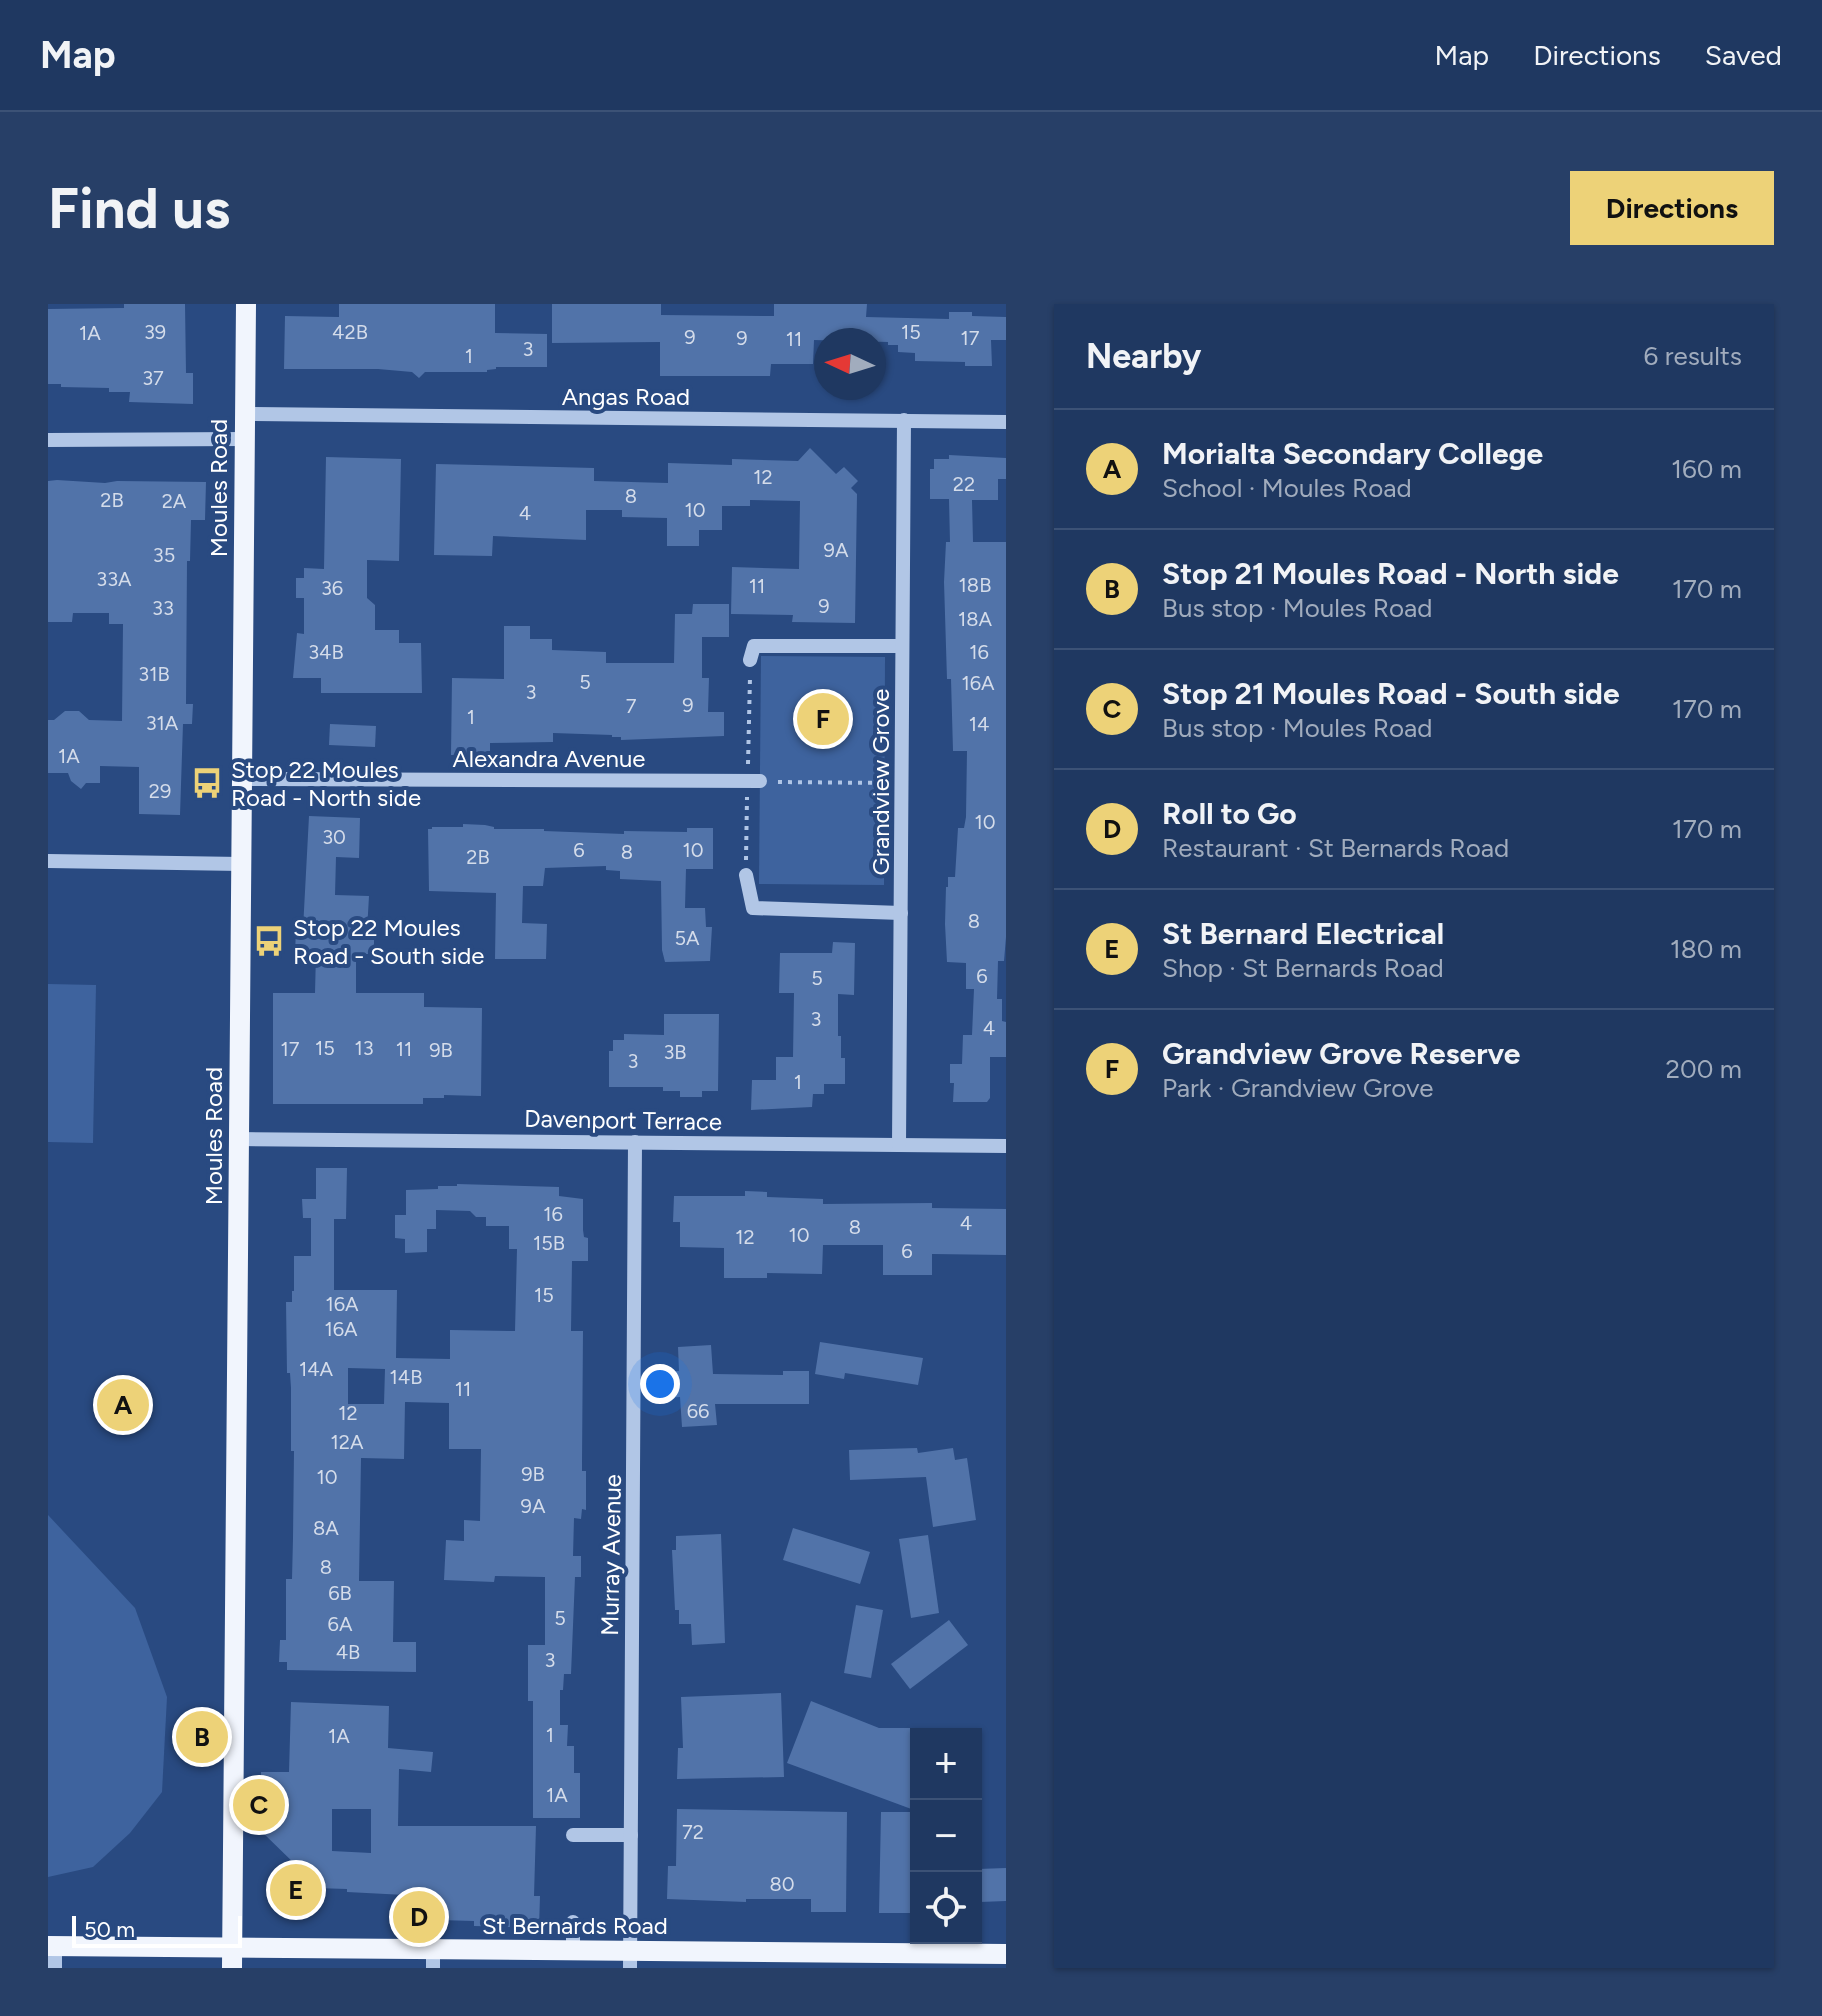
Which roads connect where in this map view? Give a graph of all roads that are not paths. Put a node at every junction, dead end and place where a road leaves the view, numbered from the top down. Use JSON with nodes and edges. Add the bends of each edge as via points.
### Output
{"nodes":[{"id":1,"x":246,"y":304,"type":"edge"},
{"id":2,"x":245,"y":414,"type":"junction"},
{"id":3,"x":904,"y":420,"type":"junction"},
{"id":4,"x":1006,"y":422,"type":"edge"},
{"id":5,"x":245,"y":439,"type":"junction"},
{"id":6,"x":48,"y":440,"type":"edge"},
{"id":7,"x":902,"y":646,"type":"junction"},
{"id":8,"x":750,"y":660,"type":"dead end"},
{"id":9,"x":242,"y":779,"type":"junction"},
{"id":10,"x":760,"y":781,"type":"road end"},
{"id":11,"x":48,"y":861,"type":"edge"},
{"id":12,"x":241,"y":864,"type":"junction"},
{"id":13,"x":746,"y":875,"type":"dead end"},
{"id":14,"x":901,"y":913,"type":"junction"},
{"id":15,"x":239,"y":1139,"type":"junction"},
{"id":16,"x":635,"y":1142,"type":"junction"},
{"id":17,"x":899,"y":1145,"type":"junction"},
{"id":18,"x":1006,"y":1146,"type":"edge"},
{"id":19,"x":573,"y":1835,"type":"dead end"},
{"id":20,"x":631,"y":1835,"type":"junction"},
{"id":21,"x":573,"y":1922,"type":"dead end"},
{"id":22,"x":52,"y":1946,"type":"edge"},
{"id":23,"x":232,"y":1947,"type":"junction"},
{"id":24,"x":573,"y":1951,"type":"junction"},
{"id":25,"x":1006,"y":1954,"type":"edge"},
{"id":26,"x":433,"y":1959,"type":"edge"},
{"id":27,"x":630,"y":1960,"type":"edge"},
{"id":28,"x":55,"y":1968,"type":"edge"},
{"id":29,"x":232,"y":1968,"type":"edge"}],
"edges":[{"from":1,"to":2,"type":"main road","name":"Moules Road"},
{"from":2,"to":3,"type":"street","name":"Angas Road"},
{"from":2,"to":5,"type":"main road","name":"Moules Road"},
{"from":3,"to":4,"type":"street","name":"Angas Road"},
{"from":3,"to":7,"type":"street","name":"Grandview Grove"},
{"from":5,"to":6,"type":"street"},
{"from":5,"to":9,"type":"main road","name":"Moules Road"},
{"from":7,"to":8,"type":"street","via":[[754,646]]},
{"from":7,"to":14,"type":"street","name":"Grandview Grove"},
{"from":9,"to":10,"type":"street","name":"Alexandra Avenue"},
{"from":9,"to":12,"type":"main road","name":"Moules Road"},
{"from":11,"to":12,"type":"street"},
{"from":12,"to":15,"type":"main road","name":"Moules Road"},
{"from":13,"to":14,"type":"street","via":[[753,908]]},
{"from":14,"to":17,"type":"street","name":"Grandview Grove"},
{"from":15,"to":16,"type":"street","name":"Davenport Terrace"},
{"from":15,"to":23,"type":"main road","name":"Moules Road"},
{"from":16,"to":17,"type":"street","name":"Davenport Terrace"},
{"from":16,"to":20,"type":"street","name":"Murray Avenue"},
{"from":17,"to":18,"type":"street","name":"Davenport Terrace"},
{"from":19,"to":20,"type":"street"},
{"from":20,"to":27,"type":"street","name":"Murray Avenue"},
{"from":21,"to":24,"type":"street"},
{"from":22,"to":23,"type":"main road","name":"St Bernards Road"},
{"from":22,"to":28,"type":"street"},
{"from":23,"to":26,"type":"main road","name":"St Bernards Road"},
{"from":23,"to":29,"type":"main road","name":"Moules Road"},
{"from":24,"to":26,"type":"main road","name":"St Bernards Road"},
{"from":24,"to":27,"type":"main road","name":"St Bernards Road"},
{"from":25,"to":27,"type":"main road","name":"St Bernards Road"}]}
